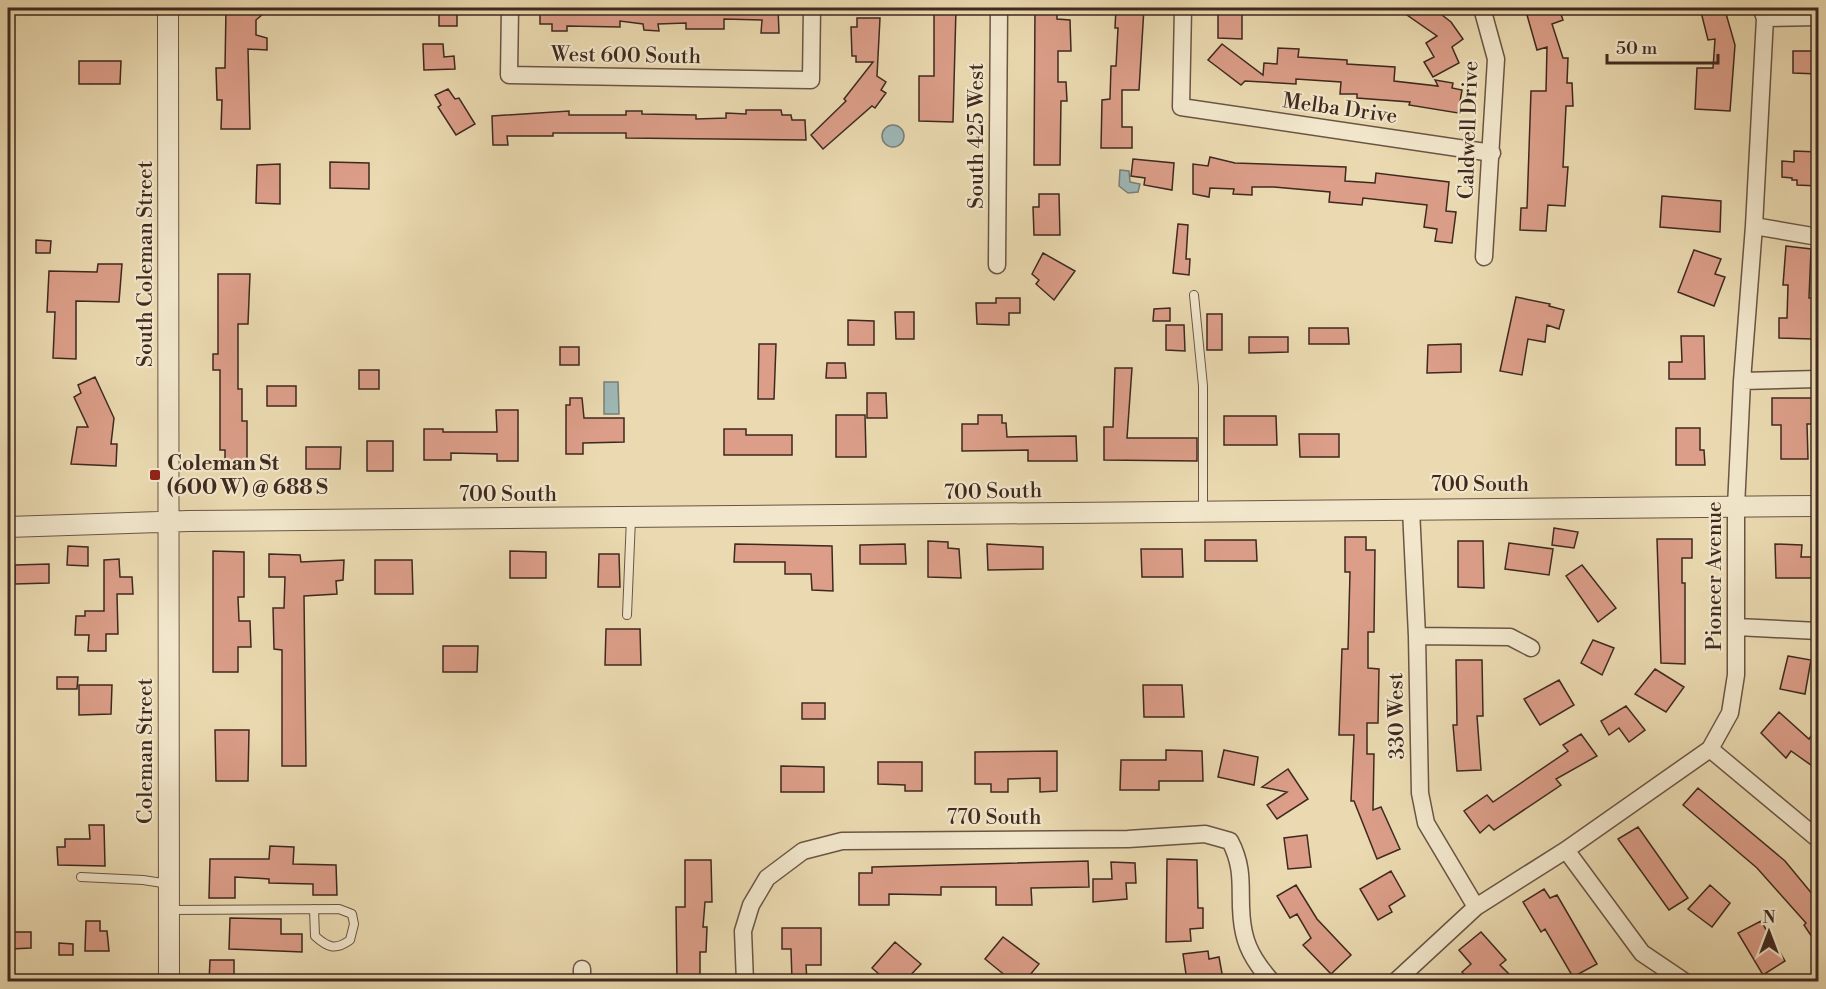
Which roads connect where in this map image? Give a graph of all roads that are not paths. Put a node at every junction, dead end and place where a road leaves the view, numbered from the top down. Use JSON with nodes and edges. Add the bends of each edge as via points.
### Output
{"nodes":[{"id":1,"x":168,"y":8,"type":"edge"},
{"id":2,"x":510,"y":8,"type":"edge"},
{"id":3,"x":812,"y":8,"type":"edge"},
{"id":4,"x":999,"y":8,"type":"edge"},
{"id":5,"x":1183,"y":8,"type":"edge"},
{"id":6,"x":1482,"y":8,"type":"edge"},
{"id":7,"x":1763,"y":13,"type":"edge"},
{"id":8,"x":1818,"y":17,"type":"edge"},
{"id":9,"x":1492,"y":153,"type":"junction"},
{"id":10,"x":1754,"y":226,"type":"junction"},
{"id":11,"x":1818,"y":237,"type":"edge"},
{"id":12,"x":1484,"y":257,"type":"dead end"},
{"id":13,"x":997,"y":265,"type":"dead end"},
{"id":14,"x":1194,"y":295,"type":"dead end"},
{"id":15,"x":1818,"y":379,"type":"edge"},
{"id":16,"x":1742,"y":381,"type":"junction"},
{"id":17,"x":1818,"y":506,"type":"edge"},
{"id":18,"x":1736,"y":507,"type":"junction"},
{"id":19,"x":1411,"y":509,"type":"junction"},
{"id":20,"x":1203,"y":512,"type":"junction"},
{"id":21,"x":631,"y":518,"type":"junction"},
{"id":22,"x":169,"y":521,"type":"junction"},
{"id":23,"x":8,"y":526,"type":"edge"},
{"id":24,"x":627,"y":615,"type":"dead end"},
{"id":25,"x":1737,"y":627,"type":"junction"},
{"id":26,"x":1818,"y":631,"type":"edge"},
{"id":27,"x":1417,"y":636,"type":"junction"},
{"id":28,"x":1532,"y":648,"type":"dead end"},
{"id":29,"x":1710,"y":749,"type":"junction"},
{"id":30,"x":1818,"y":839,"type":"edge"},
{"id":31,"x":1566,"y":849,"type":"junction"},
{"id":32,"x":81,"y":877,"type":"dead end"},
{"id":33,"x":169,"y":884,"type":"junction"},
{"id":34,"x":1476,"y":907,"type":"junction"},
{"id":35,"x":314,"y":909,"type":"junction"},
{"id":36,"x":168,"y":910,"type":"junction"},
{"id":37,"x":1402,"y":979,"type":"edge"},
{"id":38,"x":169,"y":981,"type":"edge"},
{"id":39,"x":745,"y":981,"type":"edge"},
{"id":40,"x":1272,"y":981,"type":"edge"},
{"id":41,"x":1685,"y":981,"type":"edge"}],
"edges":[{"from":1,"to":22,"type":"street","name":"South Coleman Street"},
{"from":2,"to":3,"type":"street","name":"West 600 South","via":[[509,75],[811,80]]},
{"from":4,"to":13,"type":"street","name":"South 425 West"},
{"from":5,"to":9,"type":"street","name":"Melba Drive","via":[[1181,107]]},
{"from":6,"to":9,"type":"street","name":"Caldwell Drive","via":[[1496,59]]},
{"from":7,"to":8,"type":"street"},
{"from":7,"to":10,"type":"street","name":"Pioneer Avenue"},
{"from":9,"to":12,"type":"street","name":"Caldwell Drive"},
{"from":10,"to":11,"type":"street"},
{"from":10,"to":16,"type":"street","name":"Pioneer Avenue"},
{"from":14,"to":20,"type":"lane","via":[[1203,386]]},
{"from":15,"to":16,"type":"street"},
{"from":16,"to":18,"type":"street","name":"Pioneer Avenue"},
{"from":17,"to":18,"type":"street","name":"700 South"},
{"from":18,"to":19,"type":"street","name":"700 South"},
{"from":18,"to":25,"type":"street","name":"Pioneer Avenue"},
{"from":19,"to":20,"type":"street","name":"700 South"},
{"from":19,"to":27,"type":"street","name":"330 West"},
{"from":20,"to":21,"type":"street","name":"700 South"},
{"from":21,"to":22,"type":"street","name":"700 South"},
{"from":21,"to":24,"type":"lane"},
{"from":22,"to":23,"type":"street","name":"700 South"},
{"from":22,"to":33,"type":"street","name":"Coleman Street"},
{"from":25,"to":26,"type":"street"},
{"from":25,"to":29,"type":"street","name":"Pioneer Avenue","via":[[1730,712]]},
{"from":27,"to":28,"type":"street","via":[[1510,637]]},
{"from":27,"to":34,"type":"street","name":"330 West","via":[[1420,794],[1426,824]]},
{"from":29,"to":30,"type":"street"},
{"from":29,"to":31,"type":"street","name":"Pioneer Avenue"},
{"from":31,"to":34,"type":"street","name":"Pioneer Avenue"},
{"from":31,"to":41,"type":"street","via":[[1642,953]]},
{"from":32,"to":33,"type":"lane"},
{"from":33,"to":36,"type":"street","name":"Coleman Street"},
{"from":34,"to":37,"type":"street","name":"Pioneer Avenue"},
{"from":35,"to":35,"type":"lane","via":[[339,909],[352,914],[350,940],[330,948],[324,944],[315,936]]},
{"from":35,"to":36,"type":"lane"},
{"from":36,"to":38,"type":"street","name":"Coleman Street"},
{"from":39,"to":40,"type":"street","name":"770 South","via":[[743,931],[751,905],[767,878],[803,851],[842,841],[1128,839],[1205,834],[1230,841],[1240,860],[1244,933],[1255,961]]}]}
